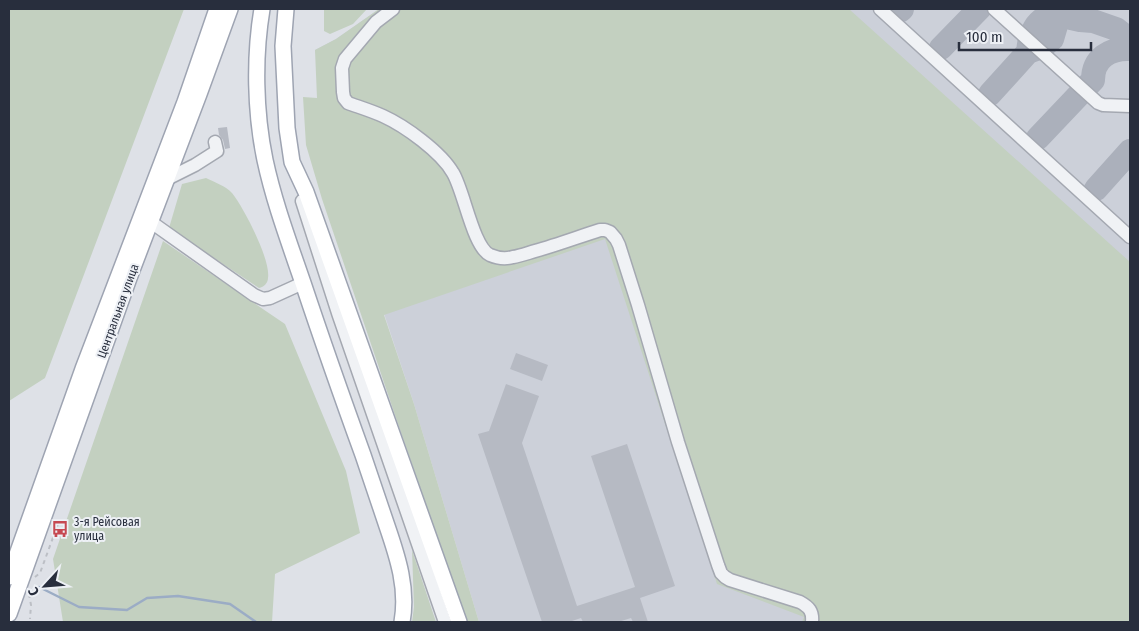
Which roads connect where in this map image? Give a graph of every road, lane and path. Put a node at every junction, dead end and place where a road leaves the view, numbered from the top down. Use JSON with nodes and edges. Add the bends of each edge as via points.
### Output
{"nodes":[{"id":1,"x":217,"y":9,"type":"edge"},
{"id":2,"x":230,"y":9,"type":"edge"},
{"id":3,"x":262,"y":9,"type":"edge"},
{"id":4,"x":286,"y":9,"type":"edge"},
{"id":5,"x":393,"y":9,"type":"edge"},
{"id":6,"x":880,"y":9,"type":"edge"},
{"id":7,"x":994,"y":9,"type":"edge"},
{"id":8,"x":1130,"y":106,"type":"edge"},
{"id":9,"x":215,"y":142,"type":"dead end"},
{"id":10,"x":292,"y":162,"type":"junction"},
{"id":11,"x":167,"y":179,"type":"junction"},
{"id":12,"x":151,"y":222,"type":"junction"},
{"id":13,"x":1130,"y":237,"type":"edge"},
{"id":14,"x":303,"y":283,"type":"junction"},
{"id":15,"x":58,"y":524,"type":"dead end"},
{"id":16,"x":9,"y":578,"type":"edge"},
{"id":17,"x":33,"y":582,"type":"dead end"},
{"id":18,"x":30,"y":591,"type":"dead end"},
{"id":19,"x":9,"y":614,"type":"edge"},
{"id":20,"x":30,"y":619,"type":"dead end"},
{"id":21,"x":9,"y":620,"type":"edge"},
{"id":22,"x":12,"y":622,"type":"edge"},
{"id":23,"x":402,"y":622,"type":"edge"},
{"id":24,"x":445,"y":622,"type":"edge"},
{"id":25,"x":459,"y":622,"type":"edge"},
{"id":26,"x":812,"y":622,"type":"edge"}],
"edges":[{"from":1,"to":16,"type":"main road","name":"Центральная улица"},
{"from":2,"to":11,"type":"main road","name":"Центральная улица"},
{"from":3,"to":14,"type":"main road","via":[[258,65],[262,141],[276,204]]},
{"from":4,"to":10,"type":"main road","via":[[284,78]]},
{"from":5,"to":26,"type":"street","via":[[376,22],[345,60],[342,92],[346,101],[396,123],[447,164],[458,182],[476,238],[490,255],[513,257],[600,230],[613,235],[619,245],[721,573],[737,583],[800,602],[810,609]]},
{"from":6,"to":13,"type":"street"},
{"from":7,"to":8,"type":"street","via":[[1098,104]]},
{"from":9,"to":11,"type":"street","via":[[217,151]]},
{"from":10,"to":24,"type":"street","via":[[338,312]]},
{"from":10,"to":25,"type":"main road","via":[[306,192]]},
{"from":11,"to":12,"type":"main road","name":"Центральная улица"},
{"from":12,"to":14,"type":"street","via":[[263,299]]},
{"from":12,"to":19,"type":"main road","name":"Центральная улица"},
{"from":14,"to":23,"type":"main road","via":[[392,541],[404,587]]},
{"from":15,"to":17,"type":"path","via":[[40,573]]},
{"from":18,"to":20,"type":"path"},
{"from":21,"to":22,"type":"main road"}]}
